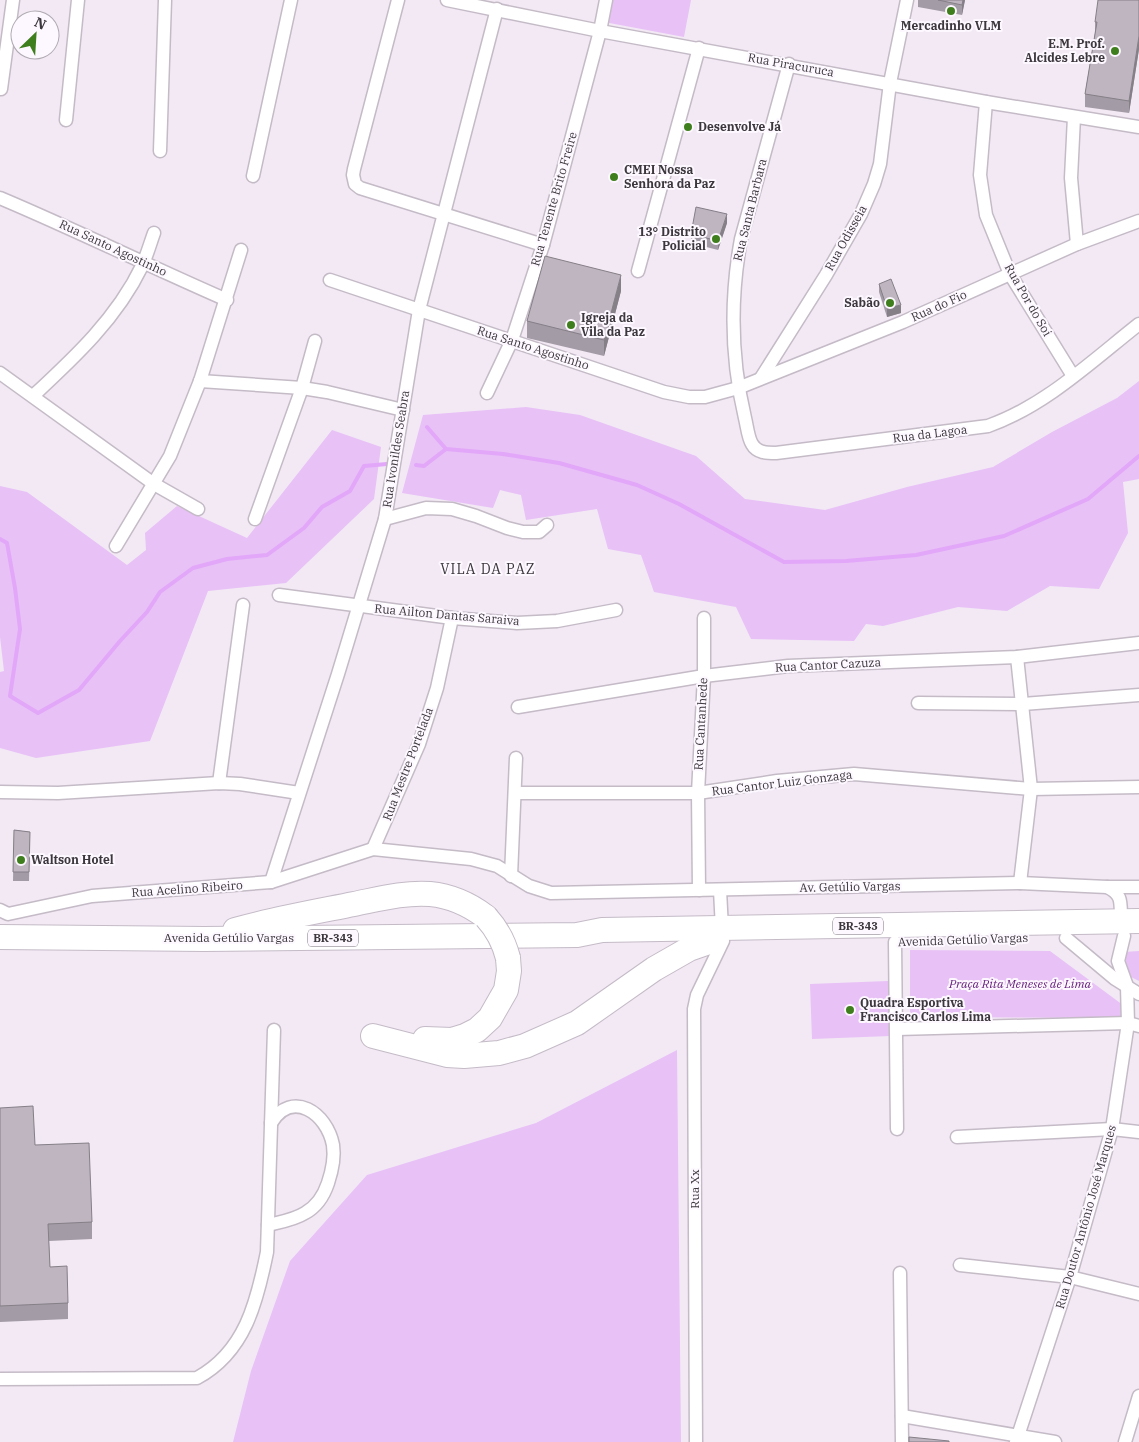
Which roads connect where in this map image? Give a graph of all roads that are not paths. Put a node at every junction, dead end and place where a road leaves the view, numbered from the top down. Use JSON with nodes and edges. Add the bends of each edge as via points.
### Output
{"nodes":[{"id":1,"x":13,"y":0,"type":"edge"},
{"id":2,"x":78,"y":0,"type":"edge"},
{"id":3,"x":166,"y":0,"type":"edge"},
{"id":4,"x":291,"y":0,"type":"edge"},
{"id":5,"x":398,"y":0,"type":"edge"},
{"id":6,"x":447,"y":0,"type":"edge"},
{"id":7,"x":606,"y":0,"type":"edge"},
{"id":8,"x":907,"y":0,"type":"edge"},
{"id":9,"x":497,"y":10,"type":"junction"},
{"id":10,"x":600,"y":31,"type":"junction"},
{"id":11,"x":699,"y":48,"type":"junction"},
{"id":12,"x":788,"y":64,"type":"junction"},
{"id":13,"x":890,"y":83,"type":"junction"},
{"id":14,"x":1,"y":89,"type":"dead end"},
{"id":15,"x":986,"y":102,"type":"junction"},
{"id":16,"x":1074,"y":117,"type":"junction"},
{"id":17,"x":66,"y":120,"type":"dead end"},
{"id":18,"x":1138,"y":128,"type":"edge"},
{"id":19,"x":160,"y":151,"type":"dead end"},
{"id":20,"x":253,"y":176,"type":"dead end"},
{"id":21,"x":0,"y":198,"type":"edge"},
{"id":22,"x":445,"y":214,"type":"junction"},
{"id":23,"x":1139,"y":221,"type":"edge"},
{"id":24,"x":154,"y":233,"type":"dead end"},
{"id":25,"x":543,"y":244,"type":"junction"},
{"id":26,"x":1077,"y":244,"type":"junction"},
{"id":27,"x":241,"y":250,"type":"dead end"},
{"id":28,"x":144,"y":264,"type":"junction"},
{"id":29,"x":638,"y":271,"type":"dead end"},
{"id":30,"x":1010,"y":274,"type":"junction"},
{"id":31,"x":330,"y":280,"type":"dead end"},
{"id":32,"x":227,"y":300,"type":"junction"},
{"id":33,"x":419,"y":310,"type":"junction"},
{"id":34,"x":1139,"y":324,"type":"edge"},
{"id":35,"x":512,"y":340,"type":"junction"},
{"id":36,"x":315,"y":341,"type":"dead end"},
{"id":37,"x":0,"y":374,"type":"edge"},
{"id":38,"x":1073,"y":376,"type":"junction"},
{"id":39,"x":761,"y":378,"type":"junction"},
{"id":40,"x":200,"y":381,"type":"junction"},
{"id":41,"x":302,"y":388,"type":"junction"},
{"id":42,"x":738,"y":388,"type":"junction"},
{"id":43,"x":487,"y":393,"type":"dead end"},
{"id":44,"x":33,"y":396,"type":"junction"},
{"id":45,"x":402,"y":410,"type":"junction"},
{"id":46,"x":154,"y":484,"type":"junction"},
{"id":47,"x":198,"y":509,"type":"dead end"},
{"id":48,"x":255,"y":519,"type":"dead end"},
{"id":49,"x":385,"y":519,"type":"junction"},
{"id":50,"x":547,"y":525,"type":"dead end"},
{"id":51,"x":116,"y":546,"type":"dead end"},
{"id":52,"x":279,"y":595,"type":"dead end"},
{"id":53,"x":243,"y":605,"type":"dead end"},
{"id":54,"x":358,"y":606,"type":"junction"},
{"id":55,"x":616,"y":610,"type":"dead end"},
{"id":56,"x":452,"y":618,"type":"junction"},
{"id":57,"x":704,"y":618,"type":"dead end"},
{"id":58,"x":1139,"y":643,"type":"edge"},
{"id":59,"x":1017,"y":657,"type":"junction"},
{"id":60,"x":704,"y":676,"type":"junction"},
{"id":61,"x":1139,"y":695,"type":"edge"},
{"id":62,"x":918,"y":702,"type":"dead end"},
{"id":63,"x":1023,"y":704,"type":"junction"},
{"id":64,"x":518,"y":707,"type":"dead end"},
{"id":65,"x":516,"y":758,"type":"dead end"},
{"id":66,"x":219,"y":783,"type":"junction"},
{"id":67,"x":1139,"y":787,"type":"edge"},
{"id":68,"x":1031,"y":789,"type":"junction"},
{"id":69,"x":0,"y":792,"type":"edge"},
{"id":70,"x":299,"y":793,"type":"junction"},
{"id":71,"x":515,"y":793,"type":"junction"},
{"id":72,"x":698,"y":793,"type":"junction"},
{"id":73,"x":373,"y":849,"type":"junction"},
{"id":74,"x":511,"y":876,"type":"junction"},
{"id":75,"x":271,"y":882,"type":"junction"},
{"id":76,"x":1020,"y":883,"type":"junction"},
{"id":77,"x":1106,"y":887,"type":"junction"},
{"id":78,"x":1139,"y":887,"type":"edge"},
{"id":79,"x":699,"y":890,"type":"junction"},
{"id":80,"x":720,"y":890,"type":"junction"},
{"id":81,"x":4,"y":925,"type":"edge"},
{"id":82,"x":1131,"y":928,"type":"edge"},
{"id":83,"x":719,"y":937,"type":"junction"},
{"id":84,"x":1066,"y":938,"type":"junction"},
{"id":85,"x":204,"y":939,"type":"junction"},
{"id":86,"x":895,"y":942,"type":"junction"},
{"id":87,"x":1127,"y":986,"type":"junction"},
{"id":88,"x":1139,"y":994,"type":"edge"},
{"id":89,"x":1134,"y":1024,"type":"edge"},
{"id":90,"x":897,"y":1029,"type":"junction"},
{"id":91,"x":274,"y":1030,"type":"dead end"},
{"id":92,"x":271,"y":1123,"type":"junction"},
{"id":93,"x":897,"y":1129,"type":"dead end"},
{"id":94,"x":1112,"y":1129,"type":"junction"},
{"id":95,"x":1139,"y":1132,"type":"edge"},
{"id":96,"x":957,"y":1137,"type":"dead end"},
{"id":97,"x":268,"y":1225,"type":"junction"},
{"id":98,"x":960,"y":1265,"type":"dead end"},
{"id":99,"x":900,"y":1273,"type":"dead end"},
{"id":100,"x":1070,"y":1277,"type":"junction"},
{"id":101,"x":1139,"y":1294,"type":"edge"},
{"id":102,"x":0,"y":1380,"type":"edge"},
{"id":103,"x":1139,"y":1396,"type":"edge"},
{"id":104,"x":902,"y":1416,"type":"junction"},
{"id":105,"x":1017,"y":1439,"type":"edge"},
{"id":106,"x":696,"y":1442,"type":"edge"},
{"id":107,"x":902,"y":1442,"type":"edge"},
{"id":108,"x":1054,"y":1442,"type":"edge"},
{"id":109,"x":1125,"y":1442,"type":"edge"}],
"edges":[{"from":1,"to":14,"type":"street"},
{"from":2,"to":17,"type":"street"},
{"from":3,"to":19,"type":"street"},
{"from":4,"to":20,"type":"street"},
{"from":5,"to":22,"type":"street","via":[[353,180],[360,188]]},
{"from":6,"to":9,"type":"street","name":"Rua Piracuruca"},
{"from":7,"to":10,"type":"street","name":"Rua Tenente Brito Freire"},
{"from":8,"to":13,"type":"street","name":"Rua Odisseia"},
{"from":9,"to":10,"type":"street","name":"Rua Piracuruca"},
{"from":9,"to":22,"type":"street","name":"Rua Ivonildes Seabra"},
{"from":10,"to":11,"type":"street","name":"Rua Piracuruca"},
{"from":10,"to":25,"type":"street","name":"Rua Tenente Brito Freire"},
{"from":11,"to":12,"type":"street","name":"Rua Piracuruca"},
{"from":11,"to":29,"type":"street"},
{"from":12,"to":13,"type":"street","name":"Rua Piracuruca"},
{"from":12,"to":42,"type":"street","name":"Rua Santa Barbara","via":[[736,268],[733,328]]},
{"from":13,"to":15,"type":"street","name":"Rua Piracuruca"},
{"from":13,"to":39,"type":"street","name":"Rua Odisseia","via":[[880,164],[861,214]]},
{"from":15,"to":16,"type":"street","name":"Rua Piracuruca"},
{"from":15,"to":30,"type":"street","name":"Rua Por do Soi","via":[[980,176],[986,215]]},
{"from":16,"to":18,"type":"street","name":"Rua Piracuruca"},
{"from":16,"to":26,"type":"street","via":[[1071,178]]},
{"from":21,"to":28,"type":"street","name":"Rua Santo Agostinho"},
{"from":22,"to":25,"type":"street"},
{"from":22,"to":33,"type":"street","name":"Rua Ivonildes Seabra"},
{"from":23,"to":26,"type":"street","name":"Rua do Fio"},
{"from":24,"to":28,"type":"street"},
{"from":25,"to":35,"type":"street","name":"Rua Tenente Brito Freire"},
{"from":26,"to":30,"type":"street","name":"Rua do Fio"},
{"from":27,"to":32,"type":"street"},
{"from":28,"to":32,"type":"street","name":"Rua Santo Agostinho"},
{"from":28,"to":44,"type":"street","via":[[103,326]]},
{"from":30,"to":38,"type":"street","name":"Rua Por do Soi"},
{"from":30,"to":39,"type":"street","name":"Rua do Fio","via":[[903,322]]},
{"from":31,"to":33,"type":"street","name":"Rua Santo Agostinho"},
{"from":32,"to":40,"type":"street"},
{"from":33,"to":35,"type":"street","name":"Rua Santo Agostinho"},
{"from":33,"to":45,"type":"street","name":"Rua Ivonildes Seabra"},
{"from":34,"to":38,"type":"street","name":"Rua da Lagoa"},
{"from":35,"to":42,"type":"street","name":"Rua Santo Agostinho","via":[[689,398]]},
{"from":35,"to":43,"type":"street","name":"Rua Tenente Brito Freire"},
{"from":36,"to":41,"type":"street"},
{"from":37,"to":44,"type":"street"},
{"from":38,"to":42,"type":"street","name":"Rua da Lagoa","via":[[1031,406],[988,426],[776,453],[760,451],[752,444]]},
{"from":39,"to":42,"type":"street","name":"Rua do Fio"},
{"from":40,"to":41,"type":"street"},
{"from":40,"to":46,"type":"street","via":[[170,456]]},
{"from":41,"to":45,"type":"street"},
{"from":41,"to":48,"type":"street"},
{"from":44,"to":46,"type":"street"},
{"from":45,"to":49,"type":"street","name":"Rua Ivonildes Seabra"},
{"from":46,"to":47,"type":"street"},
{"from":46,"to":51,"type":"street"},
{"from":49,"to":50,"type":"street","via":[[414,510],[437,508],[466,512],[523,532],[539,532]]},
{"from":49,"to":54,"type":"street","name":"Rua Ivonildes Seabra"},
{"from":52,"to":54,"type":"street","name":"Rua Ailton Dantas Saraiva"},
{"from":53,"to":66,"type":"street"},
{"from":54,"to":56,"type":"street","name":"Rua Ailton Dantas Saraiva"},
{"from":54,"to":70,"type":"street","name":"Rua Ivonildes Seabra"},
{"from":55,"to":56,"type":"street","name":"Rua Ailton Dantas Saraiva","via":[[557,621],[517,623]]},
{"from":56,"to":73,"type":"street","name":"Rua Mestre Portelada","via":[[437,688],[419,744]]},
{"from":57,"to":60,"type":"street","name":"Rua Cantanhede"},
{"from":58,"to":59,"type":"street","name":"Rua Cantor Cazuza"},
{"from":59,"to":60,"type":"street","name":"Rua Cantor Cazuza","via":[[788,666]]},
{"from":59,"to":63,"type":"street"},
{"from":60,"to":64,"type":"street","name":"Rua Cantor Cazuza"},
{"from":60,"to":72,"type":"street","name":"Rua Cantanhede"},
{"from":61,"to":63,"type":"street"},
{"from":62,"to":63,"type":"street"},
{"from":63,"to":68,"type":"street"},
{"from":65,"to":71,"type":"street"},
{"from":66,"to":69,"type":"street","via":[[58,793]]},
{"from":66,"to":70,"type":"street"},
{"from":67,"to":68,"type":"street","name":"Rua Cantor Luiz Gonzaga"},
{"from":68,"to":72,"type":"street","name":"Rua Cantor Luiz Gonzaga","via":[[854,774]]},
{"from":68,"to":76,"type":"street"},
{"from":70,"to":75,"type":"street","name":"Rua Ivonildes Seabra"},
{"from":71,"to":72,"type":"street","name":"Rua Cantor Luiz Gonzaga"},
{"from":71,"to":74,"type":"street"},
{"from":72,"to":79,"type":"street","name":"Rua Cantanhede"},
{"from":73,"to":74,"type":"street","name":"Av. Getúlio Vargas","via":[[471,859],[497,866]]},
{"from":73,"to":75,"type":"street","name":"Rua Acelino Ribeiro"},
{"from":74,"to":79,"type":"street","name":"Av. Getúlio Vargas","via":[[551,893]]},
{"from":75,"to":81,"type":"street","name":"Rua Acelino Ribeiro","via":[[92,896]]},
{"from":76,"to":77,"type":"street","name":"Av. Getúlio Vargas"},
{"from":76,"to":80,"type":"street","name":"Av. Getúlio Vargas"},
{"from":77,"to":78,"type":"street","name":"Av. Getúlio Vargas"},
{"from":77,"to":82,"type":"street","via":[[1117,892]]},
{"from":79,"to":80,"type":"street","name":"Av. Getúlio Vargas"},
{"from":80,"to":83,"type":"street"},
{"from":81,"to":85,"type":"highway","name":"Avenida Getúlio Vargas","number":"BR-343"},
{"from":82,"to":83,"type":"highway","name":"Avenida Getúlio Vargas","number":"BR-343"},
{"from":82,"to":84,"type":"highway","name":"Avenida Getúlio Vargas","number":"BR-343"},
{"from":82,"to":87,"type":"street","name":"Rua Doutor Antônio José Marques","via":[[1118,961]]},
{"from":83,"to":85,"type":"highway","name":"Avenida Getúlio Vargas","number":"BR-343","via":[[602,943],[577,935]]},
{"from":83,"to":85,"type":"highway","bridge":true,"via":[[654,969],[577,1023],[526,1046],[499,1053],[464,1056],[447,1055],[373,1036],[452,1040],[477,1030],[490,1018],[506,990],[508,958],[494,925],[474,908],[456,899],[430,894],[394,896],[270,920]]},
{"from":83,"to":86,"type":"highway","name":"Avenida Getúlio Vargas","number":"BR-343"},
{"from":83,"to":106,"type":"street","name":"Rua Xx","via":[[694,1009]]},
{"from":84,"to":86,"type":"highway","name":"Avenida Getúlio Vargas","number":"BR-343"},
{"from":84,"to":87,"type":"street"},
{"from":86,"to":90,"type":"street"},
{"from":87,"to":88,"type":"street"},
{"from":87,"to":89,"type":"street","name":"Rua Doutor Antônio José Marques"},
{"from":89,"to":90,"type":"street"},
{"from":89,"to":94,"type":"street","name":"Rua Doutor Antônio José Marques"},
{"from":90,"to":93,"type":"street"},
{"from":91,"to":92,"type":"street"},
{"from":92,"to":97,"type":"street"},
{"from":92,"to":97,"type":"street","via":[[282,1110],[292,1107],[311,1110],[325,1125],[334,1154],[326,1188],[312,1208],[297,1217]]},
{"from":94,"to":95,"type":"street"},
{"from":94,"to":96,"type":"street"},
{"from":94,"to":100,"type":"street","name":"Rua Doutor Antônio José Marques"},
{"from":97,"to":102,"type":"street","via":[[267,1252],[250,1316],[229,1353],[210,1371],[197,1378]]},
{"from":98,"to":100,"type":"street"},
{"from":99,"to":104,"type":"street"},
{"from":100,"to":101,"type":"street"},
{"from":100,"to":105,"type":"street","name":"Rua Doutor Antônio José Marques"},
{"from":103,"to":109,"type":"street"},
{"from":104,"to":105,"type":"street"},
{"from":104,"to":107,"type":"street"},
{"from":105,"to":108,"type":"street"}]}
